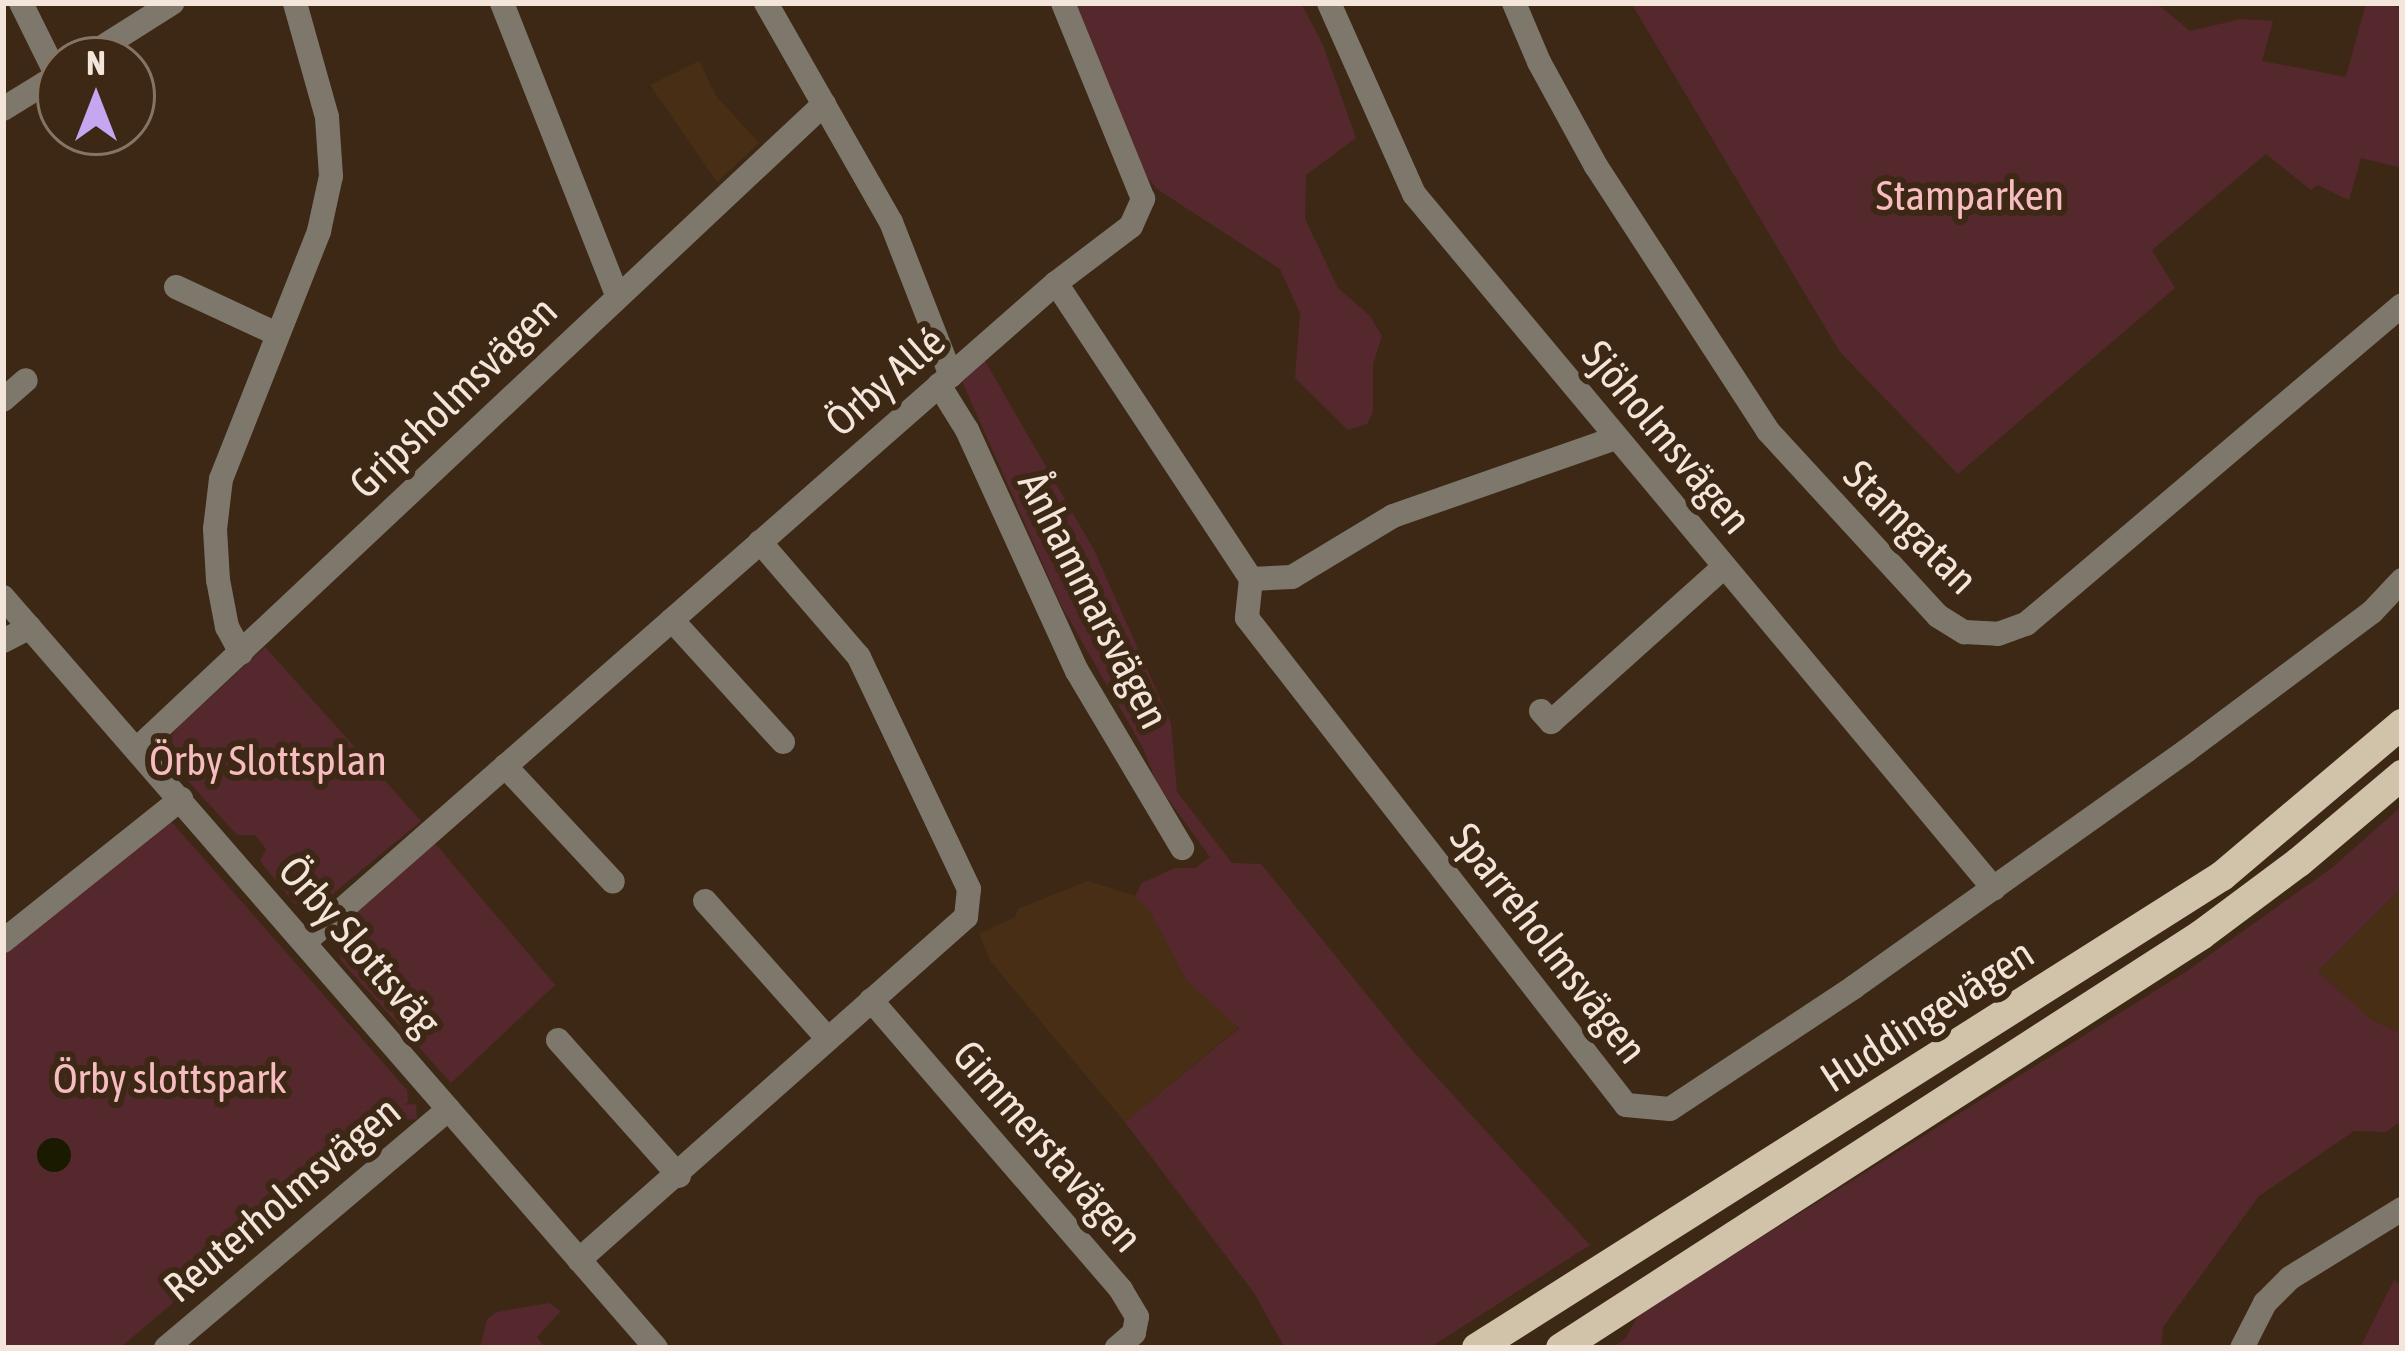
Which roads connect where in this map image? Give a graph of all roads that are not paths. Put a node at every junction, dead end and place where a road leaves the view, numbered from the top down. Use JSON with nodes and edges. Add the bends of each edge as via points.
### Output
{"nodes":[{"id":1,"x":21,"y":3,"type":"edge"},
{"id":2,"x":172,"y":3,"type":"edge"},
{"id":3,"x":295,"y":3,"type":"edge"},
{"id":4,"x":502,"y":3,"type":"edge"},
{"id":5,"x":766,"y":3,"type":"edge"},
{"id":6,"x":1063,"y":3,"type":"edge"},
{"id":7,"x":1330,"y":3,"type":"edge"},
{"id":8,"x":1514,"y":3,"type":"edge"},
{"id":9,"x":38,"y":36,"type":"edge"},
{"id":10,"x":120,"y":36,"type":"edge"},
{"id":11,"x":36,"y":89,"type":"edge"},
{"id":12,"x":824,"y":104,"type":"junction"},
{"id":13,"x":3,"y":109,"type":"edge"},
{"id":14,"x":1056,"y":283,"type":"junction"},
{"id":15,"x":176,"y":287,"type":"dead end"},
{"id":16,"x":617,"y":295,"type":"junction"},
{"id":17,"x":2402,"y":305,"type":"edge"},
{"id":18,"x":277,"y":334,"type":"junction"},
{"id":19,"x":26,"y":380,"type":"dead end"},
{"id":20,"x":945,"y":381,"type":"junction"},
{"id":21,"x":3,"y":400,"type":"edge"},
{"id":22,"x":1616,"y":437,"type":"junction"},
{"id":23,"x":760,"y":542,"type":"junction"},
{"id":24,"x":1724,"y":567,"type":"junction"},
{"id":25,"x":1251,"y":579,"type":"junction"},
{"id":26,"x":2402,"y":580,"type":"edge"},
{"id":27,"x":3,"y":597,"type":"edge"},
{"id":28,"x":672,"y":620,"type":"junction"},
{"id":29,"x":30,"y":627,"type":"junction"},
{"id":30,"x":3,"y":641,"type":"edge"},
{"id":31,"x":241,"y":653,"type":"junction"},
{"id":32,"x":1541,"y":711,"type":"dead end"},
{"id":33,"x":2402,"y":724,"type":"edge"},
{"id":34,"x":783,"y":742,"type":"dead end"},
{"id":35,"x":138,"y":748,"type":"junction"},
{"id":36,"x":505,"y":766,"type":"junction"},
{"id":37,"x":2402,"y":775,"type":"edge"},
{"id":38,"x":181,"y":799,"type":"junction"},
{"id":39,"x":1182,"y":848,"type":"dead end"},
{"id":40,"x":613,"y":882,"type":"dead end"},
{"id":41,"x":1994,"y":889,"type":"junction"},
{"id":42,"x":705,"y":901,"type":"dead end"},
{"id":43,"x":3,"y":941,"type":"edge"},
{"id":44,"x":304,"y":942,"type":"junction"},
{"id":45,"x":871,"y":1000,"type":"junction"},
{"id":46,"x":826,"y":1037,"type":"junction"},
{"id":47,"x":558,"y":1040,"type":"dead end"},
{"id":48,"x":449,"y":1109,"type":"junction"},
{"id":49,"x":679,"y":1176,"type":"junction"},
{"id":50,"x":2402,"y":1209,"type":"edge"},
{"id":51,"x":579,"y":1259,"type":"junction"},
{"id":52,"x":166,"y":1348,"type":"edge"},
{"id":53,"x":656,"y":1348,"type":"edge"},
{"id":54,"x":1117,"y":1348,"type":"edge"},
{"id":55,"x":1477,"y":1348,"type":"edge"},
{"id":56,"x":1561,"y":1348,"type":"edge"},
{"id":57,"x":2242,"y":1348,"type":"edge"}],
"edges":[{"from":1,"to":9,"type":"street"},
{"from":2,"to":10,"type":"street"},
{"from":3,"to":18,"type":"street","via":[[327,117],[332,176]]},
{"from":4,"to":16,"type":"street"},
{"from":5,"to":12,"type":"street","name":"Ånhammarsvägen"},
{"from":6,"to":14,"type":"street","name":"Örby Allé","via":[[1143,200],[1131,226]]},
{"from":7,"to":22,"type":"street","name":"Sjöholmsvägen","via":[[1414,194]]},
{"from":8,"to":17,"type":"street","name":"Stamgatan","via":[[1596,166],[1768,431],[1938,616],[1964,632],[1998,634],[2026,624]]},
{"from":11,"to":13,"type":"street"},
{"from":12,"to":16,"type":"street","name":"Gripsholmsvägen"},
{"from":12,"to":20,"type":"street","name":"Ånhammarsvägen","via":[[890,222]]},
{"from":14,"to":20,"type":"street","name":"Örby Allé"},
{"from":14,"to":25,"type":"street","name":"Sparreholmsvägen"},
{"from":15,"to":18,"type":"street"},
{"from":16,"to":31,"type":"street","name":"Gripsholmsvägen"},
{"from":18,"to":31,"type":"street","via":[[220,479],[214,529],[227,627]]},
{"from":19,"to":21,"type":"street"},
{"from":20,"to":23,"type":"street","name":"Örby Allé"},
{"from":20,"to":39,"type":"street","name":"Ånhammarsvägen","via":[[1077,671]]},
{"from":22,"to":24,"type":"street","name":"Sjöholmsvägen"},
{"from":22,"to":25,"type":"street","via":[[1393,516],[1292,577]]},
{"from":23,"to":28,"type":"street","name":"Örby Allé"},
{"from":23,"to":45,"type":"street","via":[[859,657],[968,889],[967,917]]},
{"from":24,"to":32,"type":"street","via":[[1551,722]]},
{"from":24,"to":41,"type":"street","name":"Sjöholmsvägen"},
{"from":25,"to":41,"type":"street","name":"Sparreholmsvägen","via":[[1247,618],[1626,1105],[1670,1109]]},
{"from":26,"to":41,"type":"street","name":"Sparreholmsvägen","via":[[2372,612]]},
{"from":27,"to":29,"type":"street","name":"Örby Slottsväg"},
{"from":28,"to":34,"type":"street"},
{"from":28,"to":36,"type":"street","name":"Örby Allé"},
{"from":29,"to":30,"type":"street"},
{"from":29,"to":35,"type":"street","name":"Örby Slottsväg"},
{"from":31,"to":35,"type":"street","name":"Gripsholmsvägen"},
{"from":33,"to":55,"type":"main road","name":"Huddingevägen","via":[[2222,876]]},
{"from":35,"to":38,"type":"street","name":"Örby Slottsväg"},
{"from":36,"to":40,"type":"street"},
{"from":36,"to":44,"type":"street","name":"Örby Allé"},
{"from":37,"to":56,"type":"main road","name":"Huddingevägen","via":[[2201,934]]},
{"from":38,"to":43,"type":"street"},
{"from":38,"to":44,"type":"street","name":"Örby Slottsväg"},
{"from":42,"to":46,"type":"street"},
{"from":44,"to":48,"type":"street","name":"Örby Slottsväg"},
{"from":45,"to":46,"type":"street"},
{"from":45,"to":54,"type":"street","name":"Gimmerstavägen","via":[[1120,1290],[1137,1316],[1134,1333]]},
{"from":46,"to":49,"type":"street"},
{"from":47,"to":49,"type":"street"},
{"from":48,"to":51,"type":"street","name":"Örby Slottsväg"},
{"from":48,"to":52,"type":"street","name":"Reuterholmsvägen"},
{"from":49,"to":51,"type":"street"},
{"from":50,"to":57,"type":"street","via":[[2290,1278],[2265,1303]]},
{"from":51,"to":53,"type":"street","name":"Örby Slottsväg"}]}
